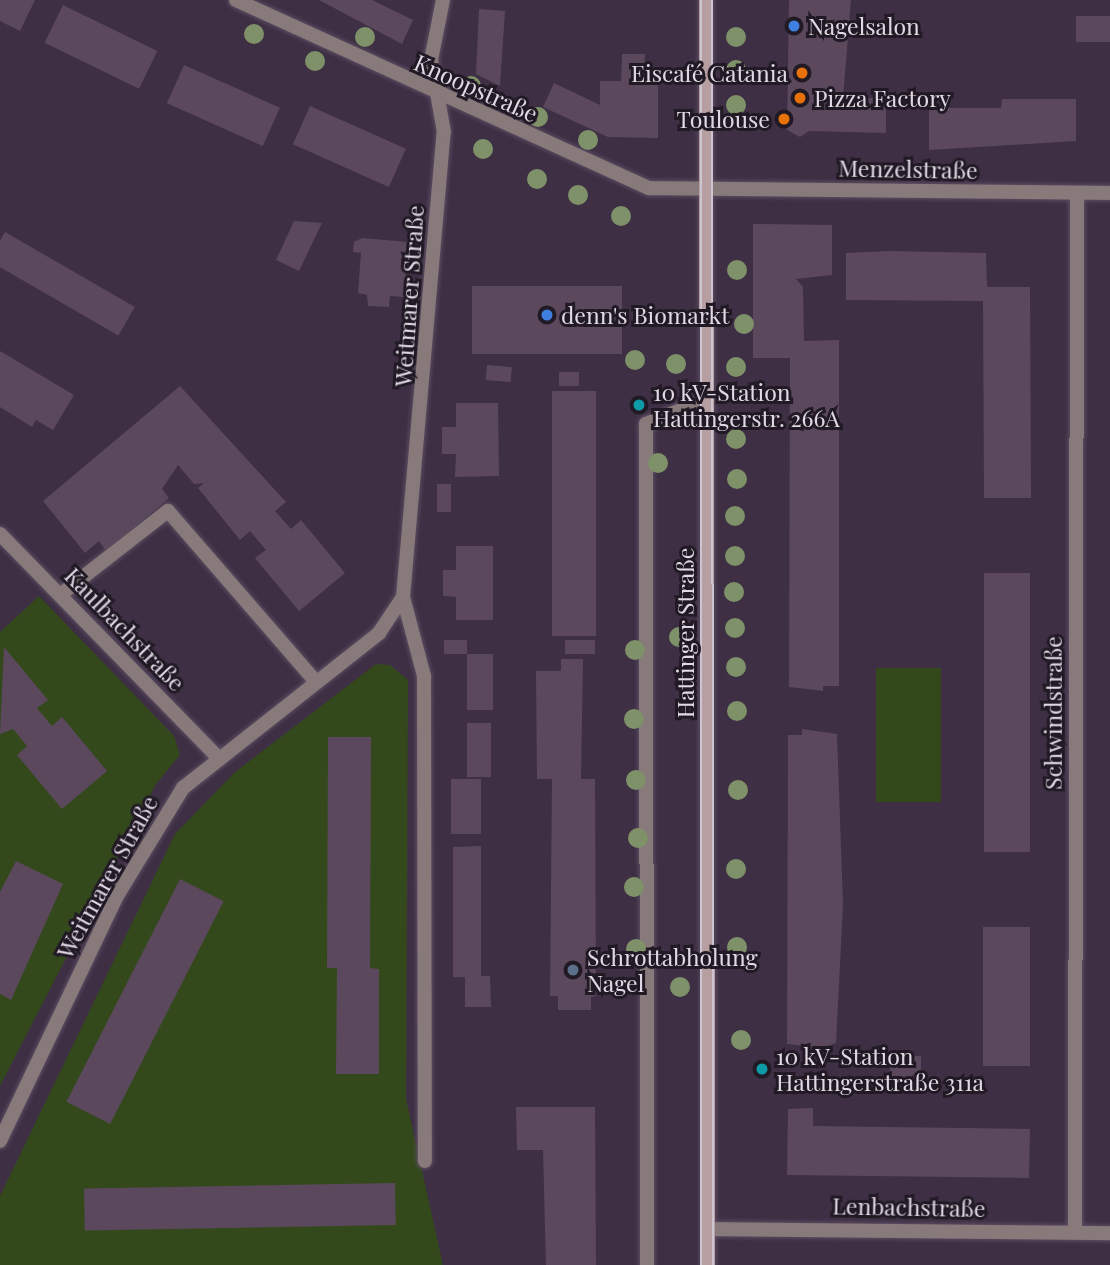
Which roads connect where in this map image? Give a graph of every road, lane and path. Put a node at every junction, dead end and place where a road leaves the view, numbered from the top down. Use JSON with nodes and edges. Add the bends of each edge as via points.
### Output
{"nodes":[{"id":1,"x":236,"y":0,"type":"edge"},
{"id":2,"x":443,"y":0,"type":"edge"},
{"id":3,"x":706,"y":0,"type":"edge"},
{"id":4,"x":442,"y":99,"type":"junction"},
{"id":5,"x":706,"y":192,"type":"junction"},
{"id":6,"x":1077,"y":193,"type":"junction"},
{"id":7,"x":1110,"y":193,"type":"edge"},
{"id":8,"x":706,"y":400,"type":"junction"},
{"id":9,"x":0,"y":534,"type":"edge"},
{"id":10,"x":60,"y":595,"type":"junction"},
{"id":11,"x":403,"y":597,"type":"junction"},
{"id":12,"x":315,"y":681,"type":"junction"},
{"id":13,"x":217,"y":756,"type":"junction"},
{"id":14,"x":0,"y":1141,"type":"edge"},
{"id":15,"x":425,"y":1161,"type":"dead end"},
{"id":16,"x":708,"y":1229,"type":"junction"},
{"id":17,"x":1075,"y":1232,"type":"junction"},
{"id":18,"x":1110,"y":1233,"type":"edge"},
{"id":19,"x":647,"y":1265,"type":"edge"},
{"id":20,"x":708,"y":1265,"type":"edge"}],
"edges":[{"from":1,"to":4,"type":"street","name":"Knoopstraße"},
{"from":2,"to":4,"type":"street","name":"Weitmarer Straße","via":[[431,60]]},
{"from":3,"to":5,"type":"main road","name":"Hattinger Straße"},
{"from":4,"to":5,"type":"street","name":"Knoopstraße","via":[[649,188]]},
{"from":4,"to":11,"type":"street","name":"Weitmarer Straße","via":[[423,417]]},
{"from":5,"to":6,"type":"street","name":"Menzelstraße"},
{"from":5,"to":8,"type":"main road","name":"Hattinger Straße"},
{"from":6,"to":7,"type":"street","name":"Menzelstraße"},
{"from":6,"to":17,"type":"street","name":"Schwindstraße"},
{"from":8,"to":16,"type":"main road","name":"Hattinger Straße"},
{"from":8,"to":19,"type":"street","via":[[646,424]]},
{"from":9,"to":10,"type":"street","name":"Kaulbachstraße"},
{"from":10,"to":12,"type":"street","via":[[168,511]]},
{"from":10,"to":13,"type":"street","name":"Kaulbachstraße"},
{"from":11,"to":12,"type":"street","name":"Weitmarer Straße","via":[[379,633]]},
{"from":11,"to":15,"type":"street","name":"Weitmarer Straße","via":[[424,676]]},
{"from":12,"to":13,"type":"street","name":"Weitmarer Straße"},
{"from":13,"to":14,"type":"street","name":"Weitmarer Straße","via":[[183,788],[131,872]]},
{"from":16,"to":17,"type":"street","name":"Lenbachstraße"},
{"from":16,"to":20,"type":"main road","name":"Hattinger Straße"},
{"from":17,"to":18,"type":"street","name":"Lenbachstraße"}]}
